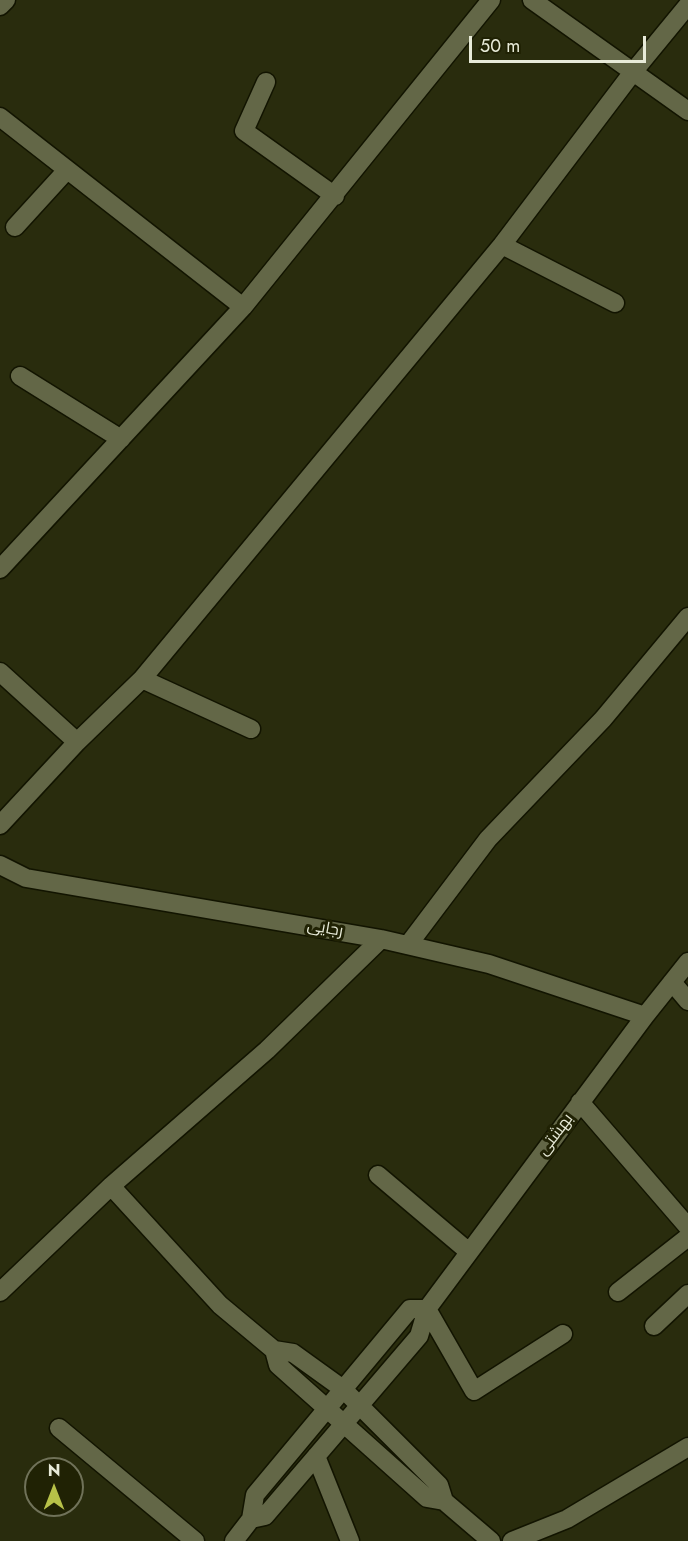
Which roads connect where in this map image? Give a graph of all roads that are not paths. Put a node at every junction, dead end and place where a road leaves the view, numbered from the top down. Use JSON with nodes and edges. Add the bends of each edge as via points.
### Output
{"nodes":[{"id":1,"x":6,"y":0,"type":"edge"},
{"id":2,"x":491,"y":0,"type":"edge"},
{"id":3,"x":532,"y":0,"type":"edge"},
{"id":4,"x":688,"y":5,"type":"edge"},
{"id":5,"x":0,"y":6,"type":"edge"},
{"id":6,"x":633,"y":72,"type":"junction"},
{"id":7,"x":266,"y":81,"type":"dead end"},
{"id":8,"x":688,"y":111,"type":"edge"},
{"id":9,"x":0,"y":117,"type":"edge"},
{"id":10,"x":67,"y":170,"type":"junction"},
{"id":11,"x":335,"y":196,"type":"junction"},
{"id":12,"x":15,"y":227,"type":"dead end"},
{"id":13,"x":502,"y":245,"type":"junction"},
{"id":14,"x":615,"y":303,"type":"dead end"},
{"id":15,"x":243,"y":307,"type":"junction"},
{"id":16,"x":20,"y":376,"type":"dead end"},
{"id":17,"x":121,"y":439,"type":"junction"},
{"id":18,"x":0,"y":569,"type":"edge"},
{"id":19,"x":688,"y":617,"type":"edge"},
{"id":20,"x":0,"y":672,"type":"edge"},
{"id":21,"x":142,"y":680,"type":"junction"},
{"id":22,"x":251,"y":729,"type":"dead end"},
{"id":23,"x":77,"y":742,"type":"junction"},
{"id":24,"x":0,"y":825,"type":"edge"},
{"id":25,"x":0,"y":866,"type":"edge"},
{"id":26,"x":381,"y":939,"type":"junction"},
{"id":27,"x":408,"y":945,"type":"junction"},
{"id":28,"x":688,"y":962,"type":"edge"},
{"id":29,"x":672,"y":982,"type":"junction"},
{"id":30,"x":688,"y":1001,"type":"edge"},
{"id":31,"x":645,"y":1016,"type":"junction"},
{"id":32,"x":580,"y":1102,"type":"junction"},
{"id":33,"x":378,"y":1175,"type":"dead end"},
{"id":34,"x":111,"y":1186,"type":"junction"},
{"id":35,"x":688,"y":1227,"type":"edge"},
{"id":36,"x":688,"y":1237,"type":"edge"},
{"id":37,"x":469,"y":1252,"type":"junction"},
{"id":38,"x":2,"y":1286,"type":"edge"},
{"id":39,"x":618,"y":1292,"type":"dead end"},
{"id":40,"x":688,"y":1294,"type":"edge"},
{"id":41,"x":427,"y":1309,"type":"junction"},
{"id":42,"x":654,"y":1326,"type":"dead end"},
{"id":43,"x":563,"y":1334,"type":"dead end"},
{"id":44,"x":274,"y":1350,"type":"junction"},
{"id":45,"x":343,"y":1389,"type":"junction"},
{"id":46,"x":360,"y":1404,"type":"junction"},
{"id":47,"x":327,"y":1409,"type":"junction"},
{"id":48,"x":344,"y":1424,"type":"junction"},
{"id":49,"x":59,"y":1428,"type":"dead end"},
{"id":50,"x":688,"y":1447,"type":"edge"},
{"id":51,"x":316,"y":1456,"type":"junction"},
{"id":52,"x":444,"y":1501,"type":"junction"},
{"id":53,"x":251,"y":1519,"type":"junction"},
{"id":54,"x":195,"y":1541,"type":"edge"},
{"id":55,"x":234,"y":1541,"type":"edge"},
{"id":56,"x":350,"y":1541,"type":"edge"},
{"id":57,"x":490,"y":1541,"type":"edge"},
{"id":58,"x":512,"y":1541,"type":"edge"}],
"edges":[{"from":1,"to":5,"type":"street"},
{"from":2,"to":11,"type":"street"},
{"from":3,"to":6,"type":"street"},
{"from":4,"to":6,"type":"street"},
{"from":6,"to":8,"type":"street"},
{"from":6,"to":13,"type":"street"},
{"from":7,"to":11,"type":"street","via":[[244,131]]},
{"from":9,"to":10,"type":"street"},
{"from":10,"to":12,"type":"street"},
{"from":10,"to":15,"type":"street"},
{"from":11,"to":15,"type":"street"},
{"from":13,"to":14,"type":"street"},
{"from":13,"to":21,"type":"street"},
{"from":15,"to":17,"type":"street"},
{"from":16,"to":17,"type":"street"},
{"from":17,"to":18,"type":"street"},
{"from":19,"to":27,"type":"street","via":[[603,719],[488,839]]},
{"from":20,"to":23,"type":"street"},
{"from":21,"to":22,"type":"street"},
{"from":21,"to":23,"type":"street"},
{"from":23,"to":24,"type":"street"},
{"from":25,"to":26,"type":"street","name":"رجایی","via":[[26,878]]},
{"from":26,"to":27,"type":"street","name":"رجایی"},
{"from":26,"to":34,"type":"street","via":[[267,1050]]},
{"from":27,"to":31,"type":"street","name":"رجایی","via":[[489,964]]},
{"from":28,"to":29,"type":"street","name":"بهشتی"},
{"from":29,"to":30,"type":"street"},
{"from":29,"to":31,"type":"street","name":"بهشتی"},
{"from":31,"to":32,"type":"street","name":"بهشتی"},
{"from":32,"to":35,"type":"street"},
{"from":32,"to":37,"type":"street","name":"بهشتی"},
{"from":33,"to":37,"type":"street"},
{"from":34,"to":38,"type":"street"},
{"from":34,"to":44,"type":"street","via":[[220,1305]]},
{"from":36,"to":39,"type":"street"},
{"from":37,"to":41,"type":"street","name":"بهشتی"},
{"from":40,"to":42,"type":"street"},
{"from":41,"to":43,"type":"street","via":[[474,1391]]},
{"from":41,"to":45,"type":"street","via":[[410,1309]]},
{"from":41,"to":46,"type":"street","via":[[419,1336]]},
{"from":44,"to":45,"type":"street","via":[[293,1353]]},
{"from":44,"to":47,"type":"street","via":[[278,1365]]},
{"from":45,"to":46,"type":"street"},
{"from":45,"to":47,"type":"street"},
{"from":46,"to":48,"type":"street"},
{"from":46,"to":52,"type":"street","via":[[439,1485]]},
{"from":47,"to":48,"type":"street"},
{"from":47,"to":53,"type":"street","via":[[255,1495]]},
{"from":48,"to":51,"type":"street"},
{"from":48,"to":52,"type":"street","via":[[427,1498]]},
{"from":49,"to":54,"type":"street"},
{"from":50,"to":58,"type":"street","via":[[567,1519]]},
{"from":51,"to":53,"type":"street","via":[[265,1516]]},
{"from":51,"to":56,"type":"street"},
{"from":52,"to":57,"type":"street"},
{"from":53,"to":55,"type":"street"}]}
